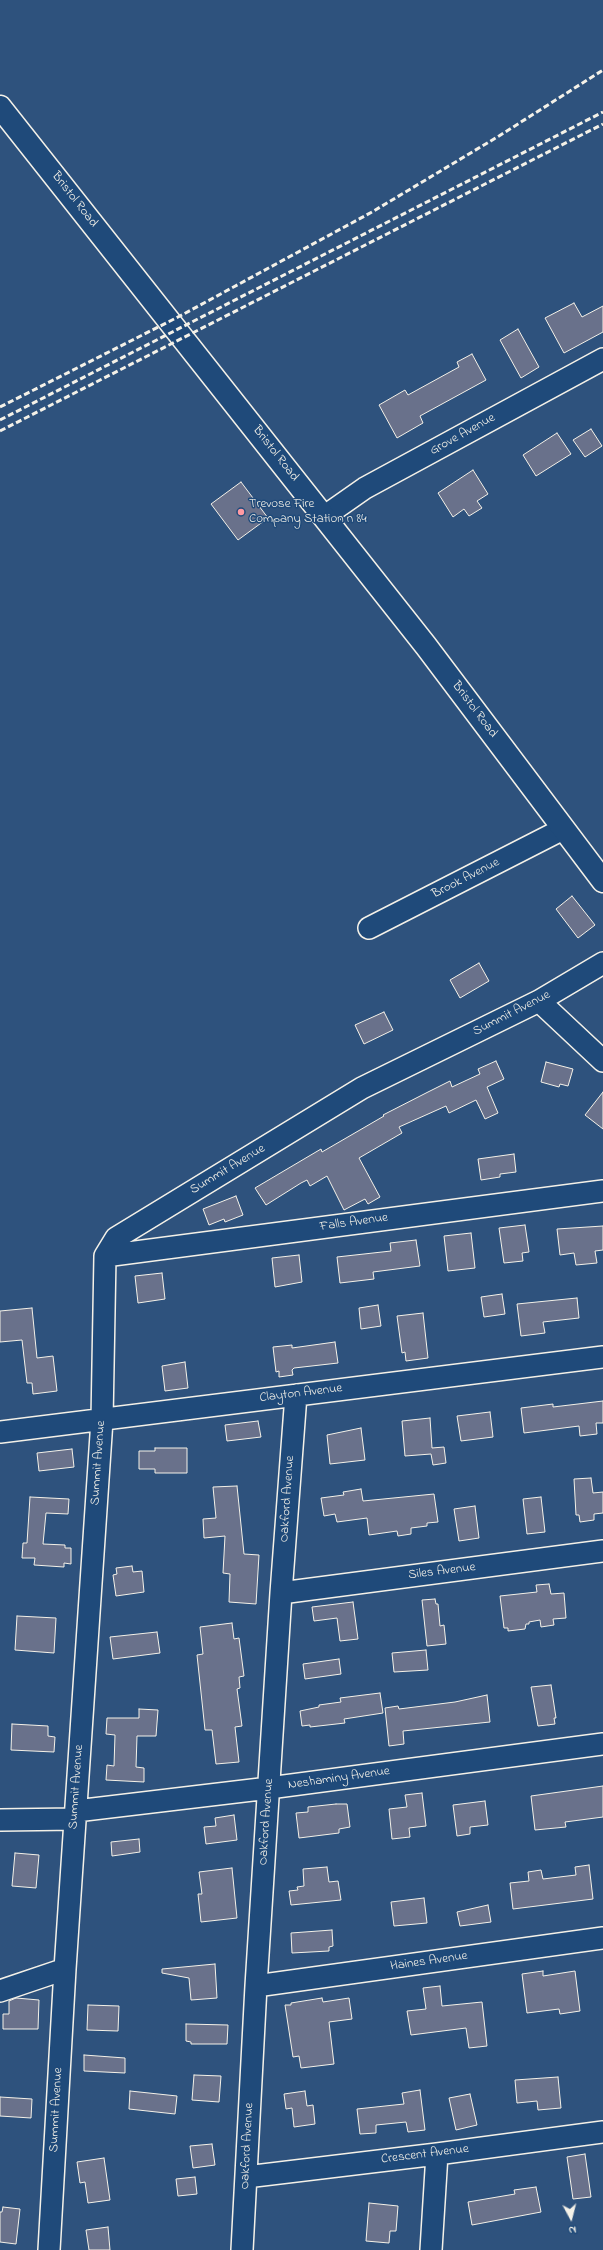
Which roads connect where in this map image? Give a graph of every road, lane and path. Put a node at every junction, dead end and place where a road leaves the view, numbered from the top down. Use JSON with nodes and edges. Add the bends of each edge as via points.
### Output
{"nodes":[{"id":1,"x":0,"y":107,"type":"edge"},
{"id":2,"x":603,"y":359,"type":"edge"},
{"id":3,"x":324,"y":516,"type":"junction"},
{"id":4,"x":563,"y":829,"type":"junction"},
{"id":5,"x":599,"y":868,"type":"edge"},
{"id":6,"x":369,"y":928,"type":"dead end"},
{"id":7,"x":603,"y":963,"type":"edge"},
{"id":8,"x":539,"y":1001,"type":"junction"},
{"id":9,"x":603,"y":1061,"type":"edge"},
{"id":10,"x":603,"y":1191,"type":"edge"},
{"id":11,"x":105,"y":1256,"type":"junction"},
{"id":12,"x":603,"y":1357,"type":"edge"},
{"id":13,"x":296,"y":1395,"type":"junction"},
{"id":14,"x":102,"y":1420,"type":"junction"},
{"id":15,"x":0,"y":1432,"type":"edge"},
{"id":16,"x":603,"y":1551,"type":"edge"},
{"id":17,"x":281,"y":1593,"type":"junction"},
{"id":18,"x":603,"y":1744,"type":"edge"},
{"id":19,"x":269,"y":1788,"type":"junction"},
{"id":20,"x":75,"y":1815,"type":"junction"},
{"id":21,"x":0,"y":1820,"type":"edge"},
{"id":22,"x":603,"y":1938,"type":"edge"},
{"id":23,"x":65,"y":1969,"type":"junction"},
{"id":24,"x":256,"y":1986,"type":"junction"},
{"id":25,"x":0,"y":1991,"type":"edge"},
{"id":26,"x":603,"y":2132,"type":"edge"},
{"id":27,"x":437,"y":2154,"type":"junction"},
{"id":28,"x":246,"y":2177,"type":"junction"},
{"id":29,"x":49,"y":2250,"type":"edge"},
{"id":30,"x":242,"y":2250,"type":"edge"},
{"id":31,"x":431,"y":2250,"type":"edge"}],
"edges":[{"from":1,"to":3,"type":"main road","name":"Bristol Road"},
{"from":2,"to":3,"type":"street","name":"Grove Avenue","via":[[365,488]]},
{"from":3,"to":4,"type":"main road","name":"Bristol Road","via":[[426,646]]},
{"from":4,"to":5,"type":"main road","name":"Bristol Road"},
{"from":4,"to":6,"type":"street","name":"Brook Avenue"},
{"from":7,"to":8,"type":"street","name":"Summit Avenue"},
{"from":8,"to":9,"type":"street"},
{"from":8,"to":11,"type":"street","name":"Summit Avenue","via":[[362,1088],[116,1238]]},
{"from":10,"to":11,"type":"street","name":"Falls Avenue"},
{"from":11,"to":14,"type":"street","name":"Summit Avenue"},
{"from":12,"to":13,"type":"street","name":"Clayton Avenue"},
{"from":13,"to":14,"type":"street","name":"Clayton Avenue"},
{"from":13,"to":17,"type":"street","name":"Oakford Avenue"},
{"from":14,"to":15,"type":"street","name":"Clayton Avenue"},
{"from":14,"to":20,"type":"street","name":"Summit Avenue"},
{"from":16,"to":17,"type":"street","name":"Siles Avenue"},
{"from":17,"to":19,"type":"street","name":"Oakford Avenue"},
{"from":18,"to":19,"type":"street","name":"Neshaminy Avenue"},
{"from":19,"to":20,"type":"street","name":"Neshaminy Avenue"},
{"from":19,"to":24,"type":"street","name":"Oakford Avenue"},
{"from":20,"to":21,"type":"street","name":"Neshaminy Avenue"},
{"from":20,"to":23,"type":"street","name":"Summit Avenue"},
{"from":22,"to":24,"type":"street","name":"Haines Avenue"},
{"from":23,"to":25,"type":"street"},
{"from":23,"to":29,"type":"street","name":"Summit Avenue"},
{"from":24,"to":28,"type":"street","name":"Oakford Avenue"},
{"from":26,"to":27,"type":"street","name":"Crescent Avenue"},
{"from":27,"to":28,"type":"street","name":"Crescent Avenue"},
{"from":27,"to":31,"type":"street"},
{"from":28,"to":30,"type":"street","name":"Oakford Avenue"}]}
